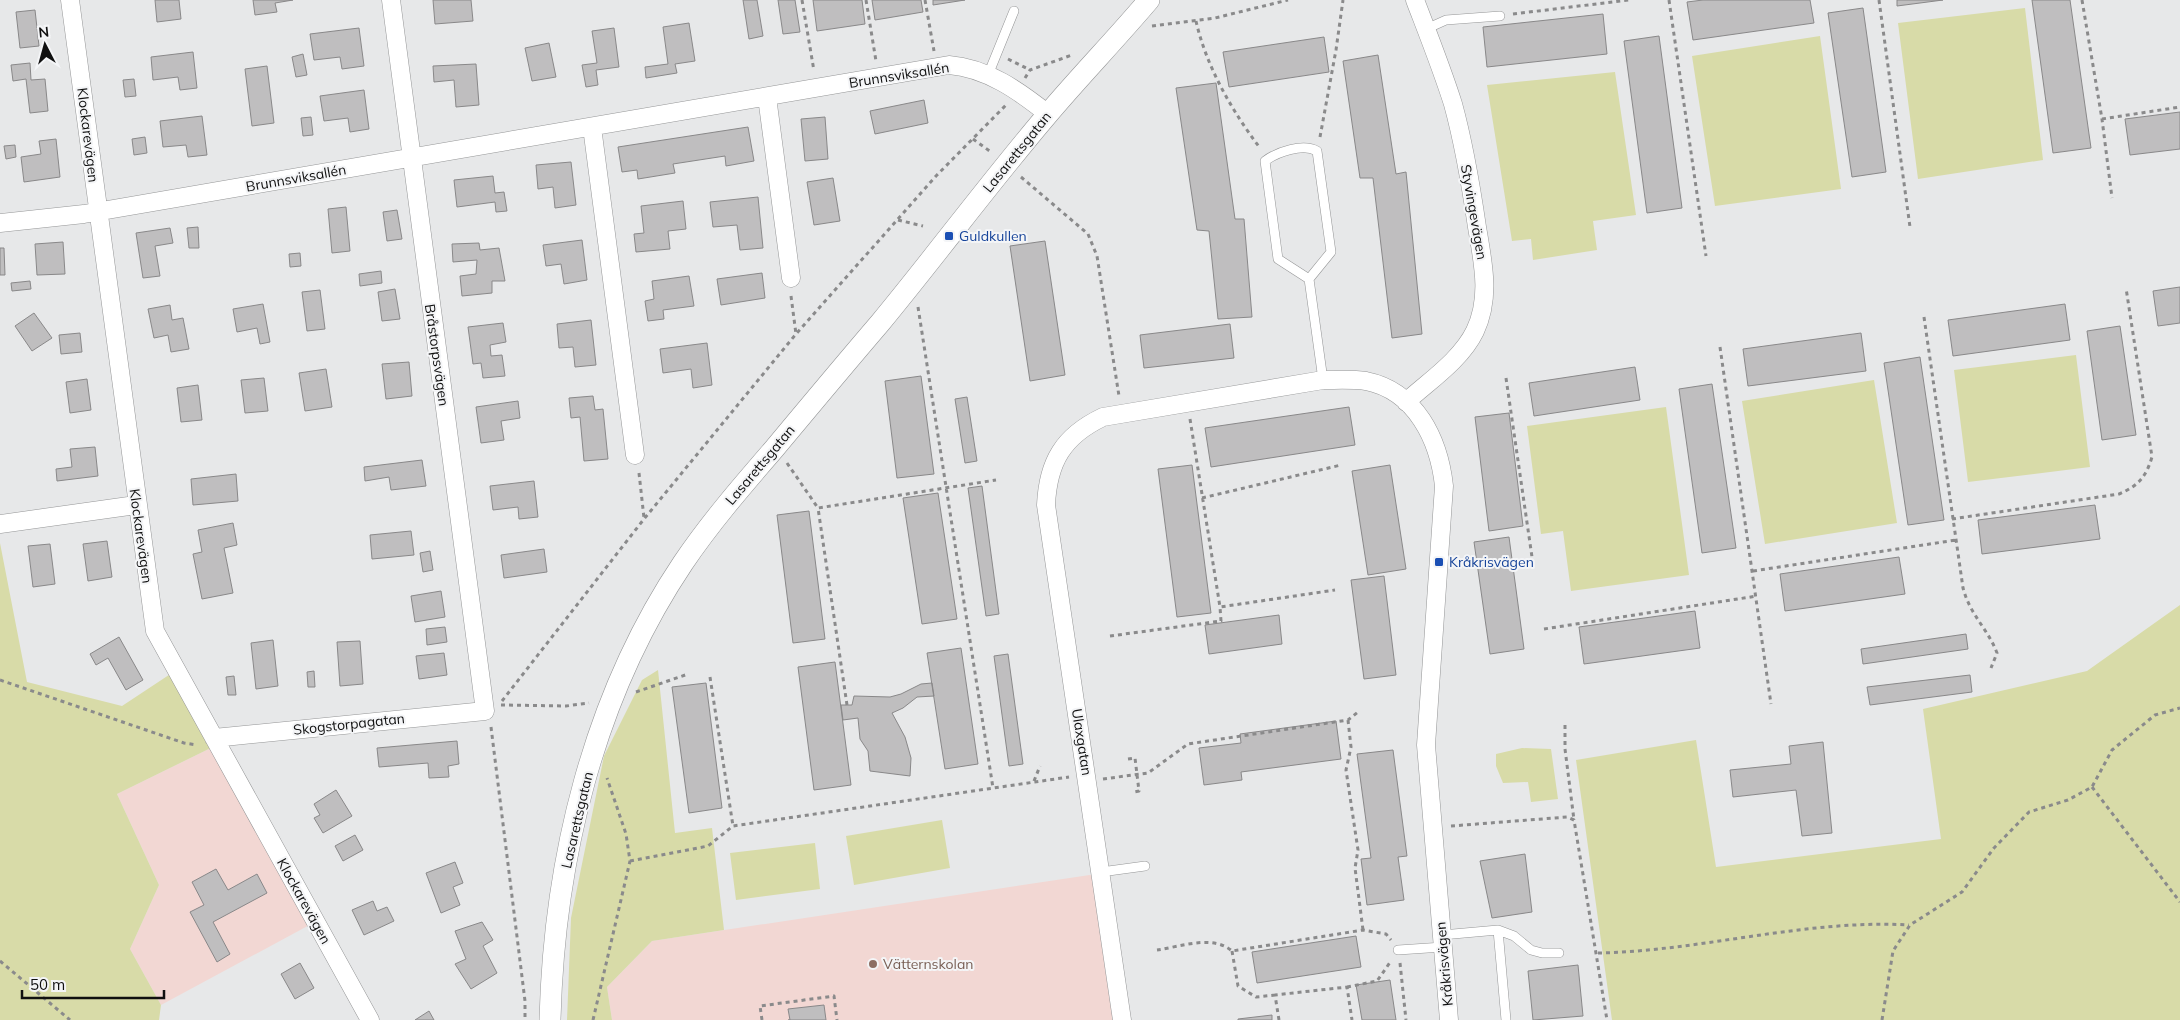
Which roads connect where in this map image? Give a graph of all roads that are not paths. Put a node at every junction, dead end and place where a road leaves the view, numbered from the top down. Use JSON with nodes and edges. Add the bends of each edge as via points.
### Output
{"nodes":[{"id":1,"x":70,"y":0,"type":"edge"},
{"id":2,"x":391,"y":0,"type":"edge"},
{"id":3,"x":1150,"y":0,"type":"edge"},
{"id":4,"x":1415,"y":0,"type":"edge"},
{"id":5,"x":1014,"y":11,"type":"dead end"},
{"id":6,"x":1500,"y":16,"type":"road end"},
{"id":7,"x":1426,"y":29,"type":"junction"},
{"id":8,"x":988,"y":75,"type":"junction"},
{"id":9,"x":767,"y":97,"type":"junction"},
{"id":10,"x":1048,"y":114,"type":"junction"},
{"id":11,"x":592,"y":127,"type":"junction"},
{"id":12,"x":411,"y":159,"type":"junction"},
{"id":13,"x":98,"y":212,"type":"junction"},
{"id":14,"x":0,"y":223,"type":"edge"},
{"id":15,"x":791,"y":278,"type":"road end"},
{"id":16,"x":1309,"y":278,"type":"junction"},
{"id":17,"x":1323,"y":380,"type":"junction"},
{"id":18,"x":1406,"y":402,"type":"junction"},
{"id":19,"x":635,"y":455,"type":"road end"},
{"id":20,"x":1053,"y":465,"type":"joint"},
{"id":21,"x":136,"y":505,"type":"junction"},
{"id":22,"x":0,"y":524,"type":"edge"},
{"id":23,"x":491,"y":714,"type":"joint"},
{"id":24,"x":216,"y":741,"type":"junction"},
{"id":25,"x":1144,"y":866,"type":"dead end"},
{"id":26,"x":1101,"y":872,"type":"junction"},
{"id":27,"x":1498,"y":930,"type":"junction"},
{"id":28,"x":1442,"y":941,"type":"junction"},
{"id":29,"x":1398,"y":950,"type":"road end"},
{"id":30,"x":1559,"y":953,"type":"dead end"},
{"id":31,"x":370,"y":1020,"type":"edge"},
{"id":32,"x":550,"y":1020,"type":"edge"},
{"id":33,"x":1122,"y":1020,"type":"edge"},
{"id":34,"x":1449,"y":1020,"type":"edge"},
{"id":35,"x":1506,"y":1020,"type":"edge"}],
"edges":[{"from":1,"to":13,"type":"street","name":"Klockarevägen"},
{"from":2,"to":12,"type":"street","name":"Bråstorpsvägen"},
{"from":3,"to":10,"type":"street","name":"Lasarettsgatan"},
{"from":4,"to":7,"type":"street","name":"Styvingevägen"},
{"from":5,"to":8,"type":"lane"},
{"from":6,"to":7,"type":"lane","via":[[1446,20]]},
{"from":7,"to":18,"type":"street","name":"Styvingevägen","via":[[1460,132],[1485,276],[1485,295],[1480,318],[1465,346]]},
{"from":8,"to":9,"type":"street","name":"Brunnsviksallén","via":[[963,66],[936,67]]},
{"from":8,"to":10,"type":"street","name":"Brunnsviksallén"},
{"from":9,"to":11,"type":"street","name":"Brunnsviksallén"},
{"from":9,"to":15,"type":"street"},
{"from":10,"to":32,"type":"street","name":"Lasarettsgatan","via":[[888,313],[710,526],[657,604],[614,693],[589,766],[573,827],[557,930]]},
{"from":11,"to":12,"type":"street","name":"Brunnsviksallén"},
{"from":11,"to":19,"type":"street"},
{"from":12,"to":13,"type":"street","name":"Brunnsviksallén"},
{"from":12,"to":23,"type":"street","name":"Bråstorpsvägen"},
{"from":13,"to":14,"type":"street","name":"Brunnsviksallén"},
{"from":13,"to":21,"type":"street","name":"Klockarevägen"},
{"from":16,"to":16,"type":"lane","via":[[1331,252],[1317,151],[1311,148],[1276,152],[1265,161],[1278,259]]},
{"from":16,"to":17,"type":"lane"},
{"from":17,"to":18,"type":"street","name":"Kråkrisvägen","via":[[1365,381],[1381,386]]},
{"from":17,"to":20,"type":"street","name":"Kråkrisvägen","via":[[1103,417],[1081,429],[1064,445]]},
{"from":18,"to":28,"type":"street","name":"Kråkrisvägen","via":[[1420,416],[1432,436],[1444,486],[1426,745]]},
{"from":20,"to":26,"type":"street","name":"Ulaxgatan","via":[[1046,505]]},
{"from":21,"to":22,"type":"street"},
{"from":21,"to":24,"type":"street","name":"Klockarevägen","via":[[155,631]]},
{"from":23,"to":24,"type":"street","name":"Skogstorpagatan"},
{"from":24,"to":31,"type":"street","name":"Klockarevägen"},
{"from":25,"to":26,"type":"lane"},
{"from":26,"to":33,"type":"street","name":"Ulaxgatan"},
{"from":27,"to":28,"type":"lane"},
{"from":27,"to":30,"type":"lane","via":[[1514,936],[1531,950]]},
{"from":27,"to":35,"type":"lane"},
{"from":28,"to":29,"type":"lane"},
{"from":28,"to":34,"type":"street","name":"Kråkrisvägen"}]}
